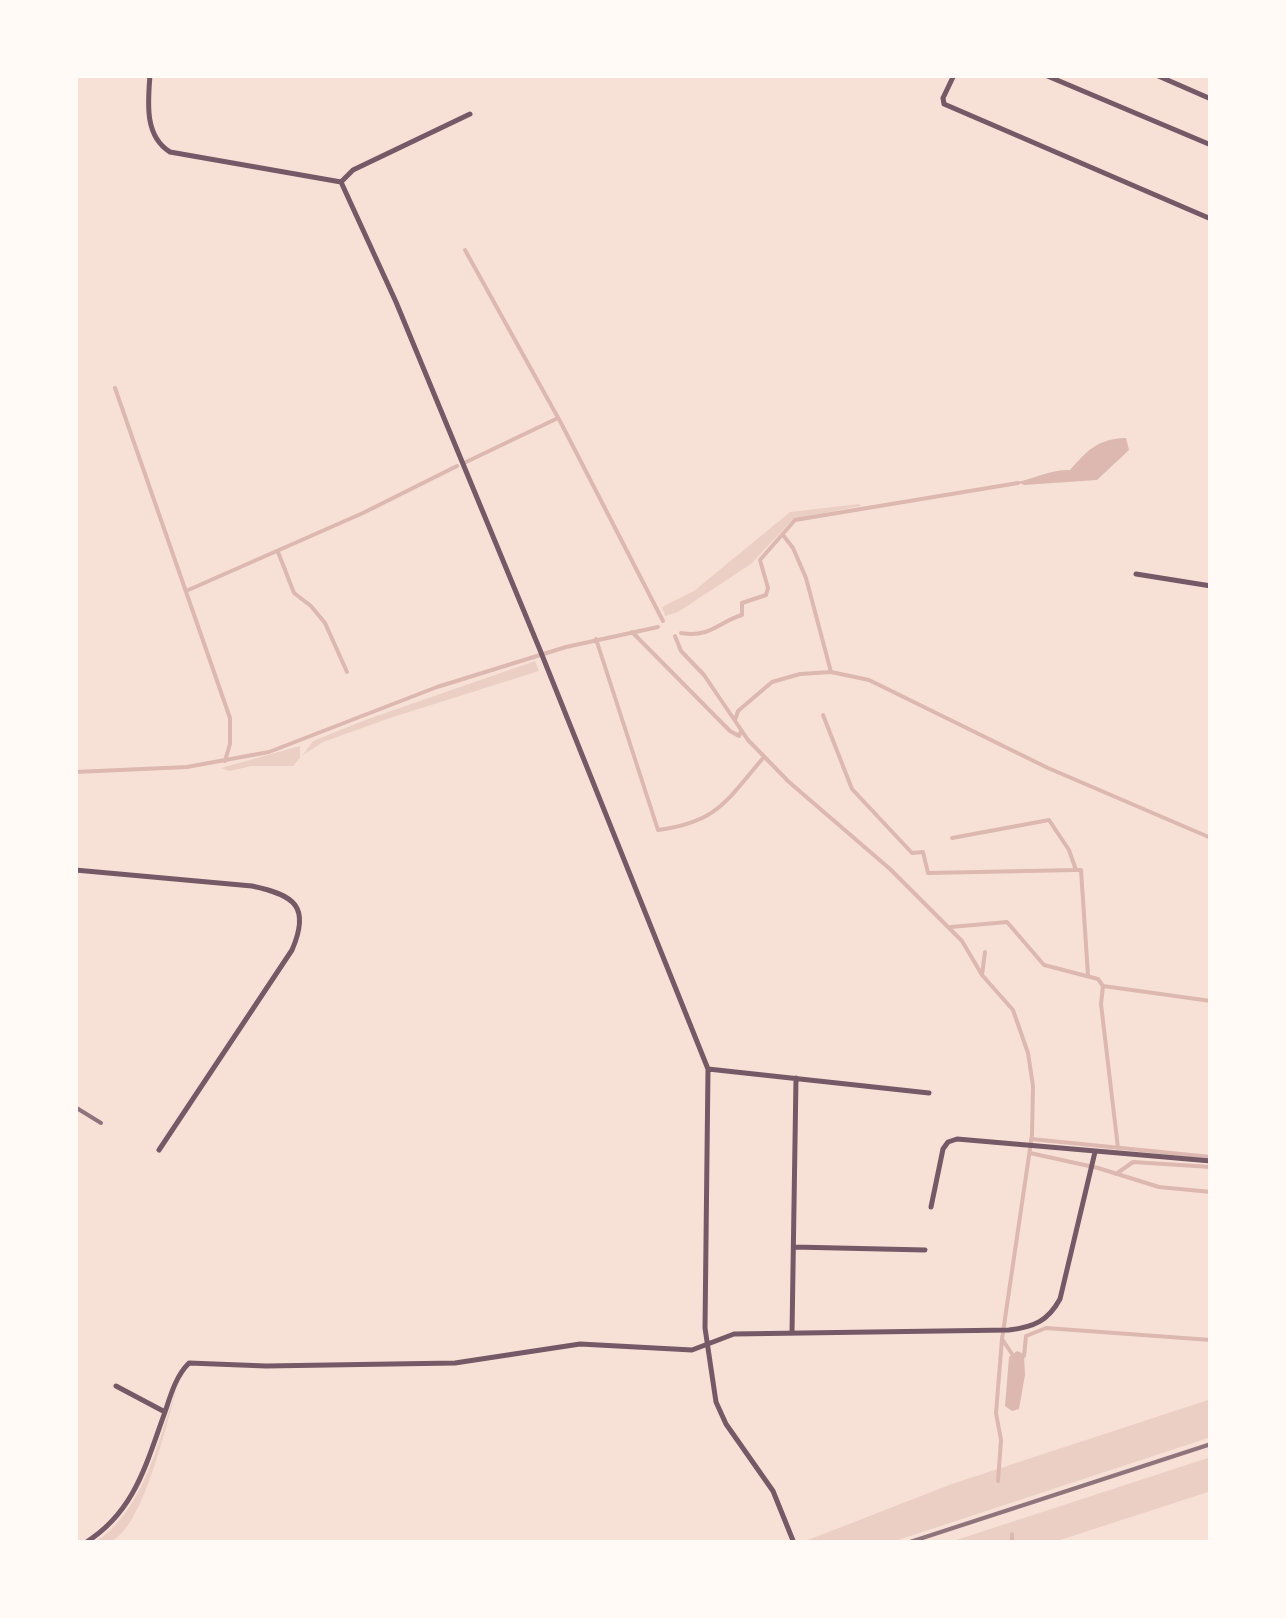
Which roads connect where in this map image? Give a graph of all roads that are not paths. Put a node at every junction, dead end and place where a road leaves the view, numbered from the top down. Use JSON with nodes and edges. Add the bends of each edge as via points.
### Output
{"nodes":[{"id":1,"x":150,"y":75,"type":"edge"},
{"id":2,"x":954,"y":75,"type":"edge"},
{"id":3,"x":1045,"y":75,"type":"edge"},
{"id":4,"x":1156,"y":75,"type":"edge"},
{"id":5,"x":1211,"y":98,"type":"edge"},
{"id":6,"x":470,"y":114,"type":"dead end"},
{"id":7,"x":1211,"y":145,"type":"edge"},
{"id":8,"x":340,"y":182,"type":"junction"},
{"id":9,"x":1211,"y":220,"type":"edge"},
{"id":10,"x":1136,"y":574,"type":"dead end"},
{"id":11,"x":1211,"y":586,"type":"edge"},
{"id":12,"x":75,"y":870,"type":"edge"},
{"id":13,"x":708,"y":1069,"type":"junction"},
{"id":14,"x":796,"y":1078,"type":"junction"},
{"id":15,"x":929,"y":1093,"type":"dead end"},
{"id":16,"x":159,"y":1150,"type":"dead end"},
{"id":17,"x":1095,"y":1152,"type":"junction"},
{"id":18,"x":1211,"y":1162,"type":"edge"},
{"id":19,"x":932,"y":1206,"type":"dead end"},
{"id":20,"x":794,"y":1247,"type":"junction"},
{"id":21,"x":926,"y":1250,"type":"dead end"},
{"id":22,"x":792,"y":1333,"type":"junction"},
{"id":23,"x":708,"y":1345,"type":"junction"},
{"id":24,"x":116,"y":1386,"type":"dead end"},
{"id":25,"x":165,"y":1412,"type":"junction"},
{"id":26,"x":85,"y":1543,"type":"edge"},
{"id":27,"x":794,"y":1543,"type":"edge"}],
"edges":[{"from":1,"to":8,"type":"street","via":[[152,132],[170,152]]},
{"from":2,"to":9,"type":"street","via":[[944,104]]},
{"from":3,"to":7,"type":"street"},
{"from":4,"to":5,"type":"street"},
{"from":6,"to":8,"type":"street"},
{"from":8,"to":13,"type":"street","via":[[396,302]]},
{"from":10,"to":11,"type":"street"},
{"from":12,"to":16,"type":"street","via":[[252,886],[280,892],[300,912],[292,950]]},
{"from":13,"to":14,"type":"street"},
{"from":13,"to":23,"type":"street"},
{"from":14,"to":15,"type":"street"},
{"from":14,"to":20,"type":"street"},
{"from":17,"to":18,"type":"street"},
{"from":17,"to":19,"type":"street","via":[[948,1142]]},
{"from":17,"to":22,"type":"street","via":[[1060,1299],[1044,1320],[1009,1330]]},
{"from":20,"to":21,"type":"street"},
{"from":20,"to":22,"type":"street"},
{"from":22,"to":23,"type":"street","via":[[734,1334]]},
{"from":23,"to":25,"type":"street","via":[[692,1350],[580,1344],[456,1363],[189,1363]]},
{"from":23,"to":27,"type":"street","via":[[716,1402],[773,1491]]},
{"from":24,"to":25,"type":"street"},
{"from":25,"to":26,"type":"street","via":[[126,1509]]}]}
